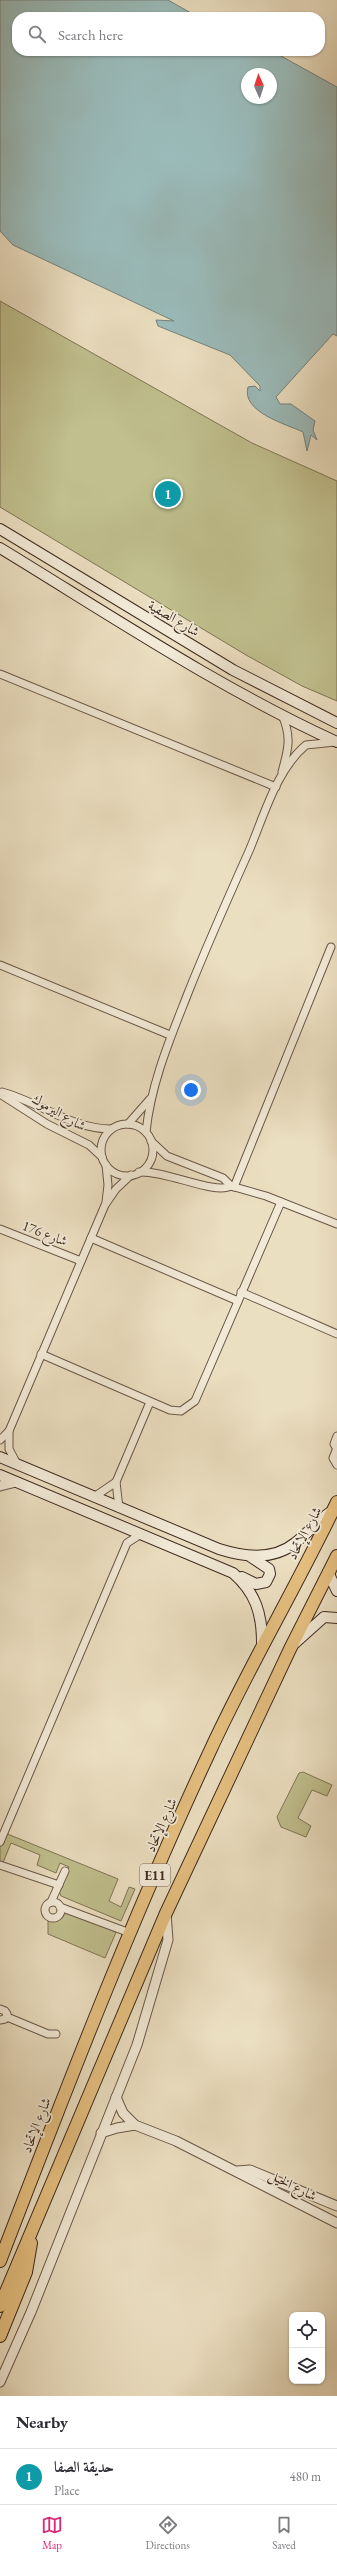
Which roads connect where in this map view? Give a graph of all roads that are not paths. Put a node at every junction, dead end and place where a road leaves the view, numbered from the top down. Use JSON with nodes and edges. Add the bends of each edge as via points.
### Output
{"nodes":[{"id":1,"x":0,"y":529,"type":"edge"},
{"id":2,"x":0,"y":548,"type":"edge"},
{"id":3,"x":0,"y":674,"type":"edge"},
{"id":4,"x":282,"y":715,"type":"junction"},
{"id":5,"x":337,"y":723,"type":"edge"},
{"id":6,"x":337,"y":742,"type":"edge"},
{"id":7,"x":278,"y":784,"type":"junction"},
{"id":8,"x":331,"y":947,"type":"dead end"},
{"id":9,"x":0,"y":966,"type":"edge"},
{"id":10,"x":170,"y":1035,"type":"junction"},
{"id":11,"x":0,"y":1092,"type":"edge"},
{"id":12,"x":152,"y":1095,"type":"junction"},
{"id":13,"x":128,"y":1124,"type":"junction"},
{"id":14,"x":111,"y":1129,"type":"junction"},
{"id":15,"x":146,"y":1132,"type":"junction"},
{"id":16,"x":151,"y":1141,"type":"junction"},
{"id":17,"x":102,"y":1157,"type":"junction"},
{"id":18,"x":106,"y":1164,"type":"junction"},
{"id":19,"x":139,"y":1172,"type":"junction"},
{"id":20,"x":131,"y":1175,"type":"junction"},
{"id":21,"x":233,"y":1187,"type":"junction"},
{"id":22,"x":281,"y":1202,"type":"junction"},
{"id":23,"x":105,"y":1205,"type":"junction"},
{"id":24,"x":337,"y":1224,"type":"edge"},
{"id":25,"x":0,"y":1229,"type":"edge"},
{"id":26,"x":91,"y":1238,"type":"junction"},
{"id":27,"x":81,"y":1261,"type":"junction"},
{"id":28,"x":241,"y":1292,"type":"junction"},
{"id":29,"x":238,"y":1301,"type":"junction"},
{"id":30,"x":337,"y":1334,"type":"edge"},
{"id":31,"x":41,"y":1354,"type":"junction"},
{"id":32,"x":150,"y":1402,"type":"junction"},
{"id":33,"x":9,"y":1431,"type":"junction"},
{"id":34,"x":337,"y":1436,"type":"edge"},
{"id":35,"x":0,"y":1440,"type":"edge"},
{"id":36,"x":337,"y":1449,"type":"edge"},
{"id":37,"x":0,"y":1457,"type":"edge"},
{"id":38,"x":337,"y":1464,"type":"edge"},
{"id":39,"x":17,"y":1465,"type":"junction"},
{"id":40,"x":0,"y":1475,"type":"edge"},
{"id":41,"x":16,"y":1482,"type":"junction"},
{"id":42,"x":116,"y":1482,"type":"junction"},
{"id":43,"x":0,"y":1486,"type":"edge"},
{"id":44,"x":94,"y":1498,"type":"junction"},
{"id":45,"x":335,"y":1506,"type":"edge"},
{"id":46,"x":119,"y":1508,"type":"junction"},
{"id":47,"x":124,"y":1527,"type":"junction"},
{"id":48,"x":141,"y":1534,"type":"junction"},
{"id":49,"x":128,"y":1543,"type":"junction"},
{"id":50,"x":248,"y":1556,"type":"junction"},
{"id":51,"x":337,"y":1556,"type":"edge"},
{"id":52,"x":328,"y":1572,"type":"junction"},
{"id":53,"x":233,"y":1574,"type":"junction"},
{"id":54,"x":337,"y":1591,"type":"edge"},
{"id":55,"x":337,"y":1618,"type":"edge"},
{"id":56,"x":262,"y":1643,"type":"junction"},
{"id":57,"x":290,"y":1649,"type":"junction"},
{"id":58,"x":0,"y":1842,"type":"edge"},
{"id":59,"x":0,"y":1865,"type":"edge"},
{"id":60,"x":65,"y":1871,"type":"dead end"},
{"id":61,"x":59,"y":1885,"type":"junction"},
{"id":62,"x":51,"y":1902,"type":"junction"},
{"id":63,"x":60,"y":1907,"type":"junction"},
{"id":64,"x":166,"y":1913,"type":"junction"},
{"id":65,"x":130,"y":1933,"type":"junction"},
{"id":66,"x":0,"y":2007,"type":"edge"},
{"id":67,"x":3,"y":2018,"type":"edge"},
{"id":68,"x":56,"y":2034,"type":"dead end"},
{"id":69,"x":116,"y":2097,"type":"junction"},
{"id":70,"x":135,"y":2125,"type":"junction"},
{"id":71,"x":101,"y":2133,"type":"junction"},
{"id":72,"x":237,"y":2171,"type":"junction"},
{"id":73,"x":337,"y":2206,"type":"edge"},
{"id":74,"x":337,"y":2223,"type":"edge"},
{"id":75,"x":31,"y":2234,"type":"junction"},
{"id":76,"x":0,"y":2261,"type":"edge"},
{"id":77,"x":0,"y":2306,"type":"edge"},
{"id":78,"x":0,"y":2336,"type":"edge"},
{"id":79,"x":0,"y":2382,"type":"edge"}],
"edges":[{"from":1,"to":5,"type":"main road","name":"شارع الصفية","via":[[233,670]]},
{"from":2,"to":4,"type":"main road","via":[[218,680]]},
{"from":3,"to":7,"type":"street"},
{"from":4,"to":6,"type":"main road"},
{"from":4,"to":7,"type":"street","via":[[288,729],[289,745]]},
{"from":6,"to":7,"type":"street","via":[[316,742],[306,745],[296,753]]},
{"from":7,"to":10,"type":"street","via":[[207,943]]},
{"from":8,"to":21,"type":"street"},
{"from":9,"to":10,"type":"street"},
{"from":10,"to":12,"type":"street"},
{"from":11,"to":14,"type":"street","name":"شارع اليرموك","via":[[31,1102],[87,1127]]},
{"from":11,"to":17,"type":"street","name":"شارع اليرموك","via":[[38,1119],[89,1145]]},
{"from":12,"to":13,"type":"street"},
{"from":12,"to":15,"type":"street"},
{"from":13,"to":14,"type":"street"},
{"from":13,"to":15,"type":"street"},
{"from":14,"to":17,"type":"street","via":[[102,1142]]},
{"from":15,"to":16,"type":"street"},
{"from":16,"to":19,"type":"street","via":[[152,1156]]},
{"from":16,"to":21,"type":"street","via":[[167,1156],[223,1178]]},
{"from":17,"to":18,"type":"street"},
{"from":18,"to":20,"type":"street","via":[[117,1173]]},
{"from":18,"to":23,"type":"street","via":[[108,1185]]},
{"from":19,"to":20,"type":"street"},
{"from":19,"to":21,"type":"street","via":[[161,1173],[218,1189]]},
{"from":20,"to":23,"type":"street","via":[[116,1189]]},
{"from":21,"to":22,"type":"street"},
{"from":22,"to":24,"type":"street"},
{"from":22,"to":28,"type":"street"},
{"from":23,"to":26,"type":"street"},
{"from":25,"to":27,"type":"street","name":"شارع 176"},
{"from":26,"to":27,"type":"street"},
{"from":26,"to":29,"type":"street"},
{"from":27,"to":31,"type":"street"},
{"from":28,"to":29,"type":"street"},
{"from":28,"to":30,"type":"street"},
{"from":29,"to":32,"type":"street","via":[[191,1406],[176,1412]]},
{"from":31,"to":32,"type":"street"},
{"from":31,"to":33,"type":"street"},
{"from":32,"to":42,"type":"street"},
{"from":33,"to":35,"type":"street"},
{"from":33,"to":39,"type":"street","via":[[9,1449]]},
{"from":34,"to":36,"type":"street","via":[[334,1444]]},
{"from":36,"to":38,"type":"street","via":[[332,1458]]},
{"from":37,"to":39,"type":"main road"},
{"from":39,"to":44,"type":"main road"},
{"from":40,"to":41,"type":"main road"},
{"from":41,"to":43,"type":"street"},
{"from":41,"to":47,"type":"main road"},
{"from":42,"to":44,"type":"street"},
{"from":42,"to":46,"type":"street"},
{"from":44,"to":46,"type":"main road"},
{"from":45,"to":50,"type":"main road","via":[[288,1548],[266,1556]]},
{"from":45,"to":56,"type":"highway","name":"شارع الإتحاد","number":"E11"},
{"from":46,"to":50,"type":"main road","via":[[219,1548]]},
{"from":47,"to":48,"type":"main road"},
{"from":47,"to":49,"type":"street"},
{"from":48,"to":49,"type":"street"},
{"from":48,"to":53,"type":"main road"},
{"from":49,"to":58,"type":"street"},
{"from":50,"to":53,"type":"main road","via":[[269,1569],[270,1574],[266,1582],[256,1584]]},
{"from":51,"to":52,"type":"highway","number":"E11"},
{"from":52,"to":54,"type":"main road"},
{"from":52,"to":57,"type":"highway","number":"E11"},
{"from":53,"to":56,"type":"main road","via":[[249,1589],[258,1607]]},
{"from":55,"to":57,"type":"main road","via":[[324,1617],[316,1622]]},
{"from":56,"to":65,"type":"highway","name":"شارع الإتحاد","number":"E11","via":[[209,1752]]},
{"from":57,"to":64,"type":"highway","number":"E11"},
{"from":59,"to":61,"type":"street"},
{"from":60,"to":61,"type":"street"},
{"from":61,"to":62,"type":"street"},
{"from":62,"to":63,"type":"street"},
{"from":62,"to":63,"type":"street","via":[[45,1909],[50,1917],[57,1916]]},
{"from":63,"to":65,"type":"street"},
{"from":64,"to":69,"type":"street","via":[[168,1940],[136,2045]]},
{"from":64,"to":75,"type":"highway","number":"E11"},
{"from":65,"to":76,"type":"highway","name":"شارع الإتحاد","number":"E11","via":[[68,2083]]},
{"from":66,"to":67,"type":"street","via":[[5,2011]]},
{"from":67,"to":68,"type":"street","via":[[48,2034]]},
{"from":69,"to":70,"type":"street","name":"شارع الخيل","via":[[123,2113]]},
{"from":69,"to":71,"type":"street"},
{"from":70,"to":71,"type":"street"},
{"from":70,"to":72,"type":"street","name":"شارع الخيل","via":[[176,2141]]},
{"from":71,"to":79,"type":"street","via":[[31,2312]]},
{"from":72,"to":73,"type":"street","name":"شارع الخيل","via":[[250,2170]]},
{"from":72,"to":74,"type":"street","name":"شارع الخيل"},
{"from":75,"to":77,"type":"highway","number":"E11"},
{"from":75,"to":78,"type":"highway","via":[[29,2262]]}]}
